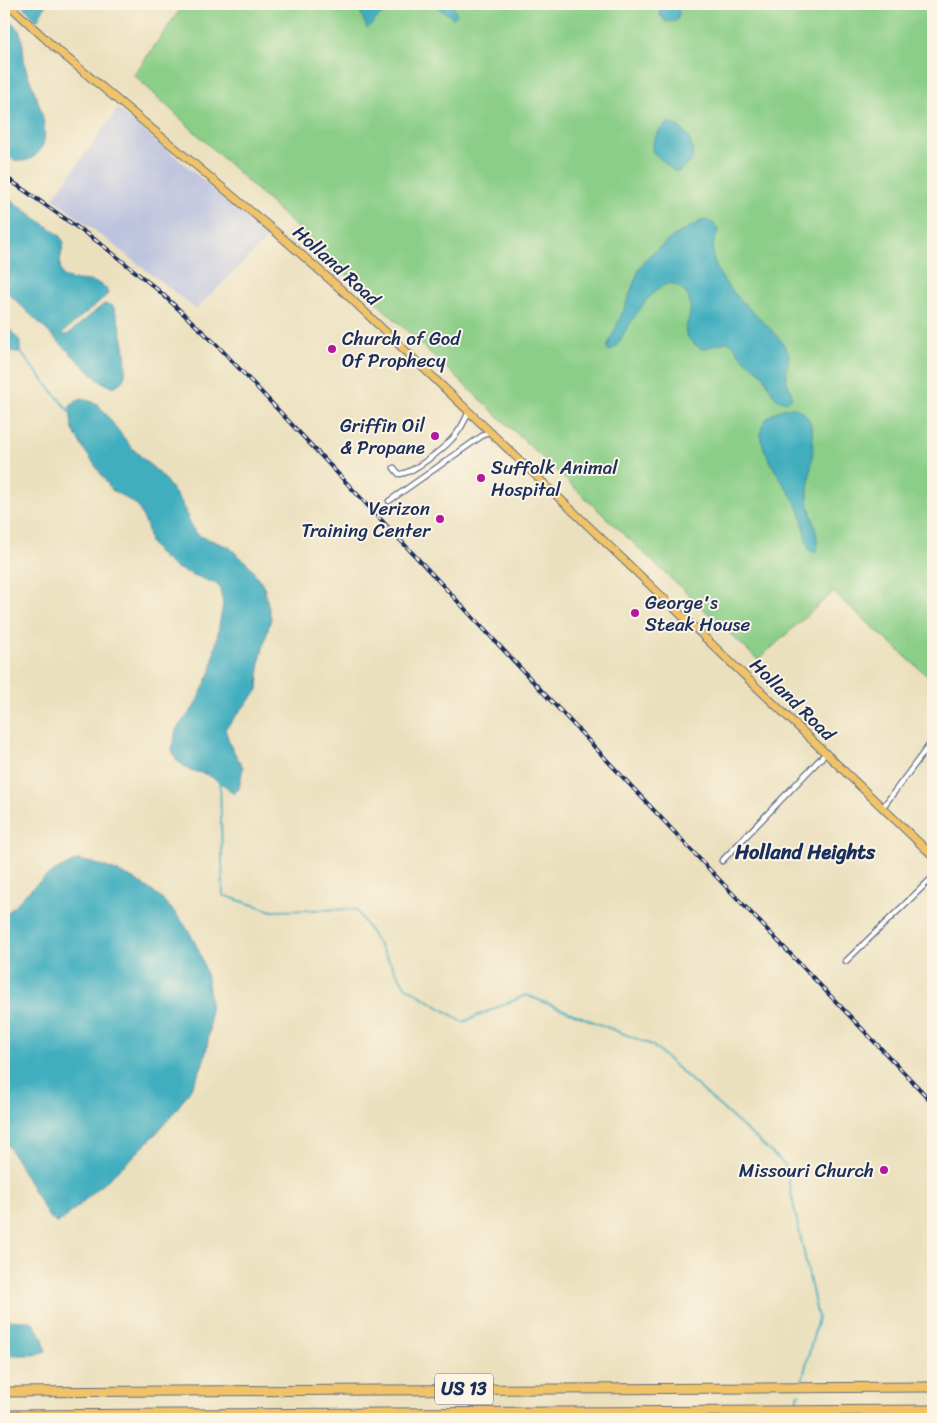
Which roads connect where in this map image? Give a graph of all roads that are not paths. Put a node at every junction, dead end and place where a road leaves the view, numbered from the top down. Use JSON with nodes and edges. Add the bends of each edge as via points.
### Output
{"nodes":[{"id":1,"x":8,"y":4,"type":"edge"},
{"id":2,"x":469,"y":411,"type":"junction"},
{"id":3,"x":489,"y":431,"type":"junction"},
{"id":4,"x":394,"y":468,"type":"dead end"},
{"id":5,"x":389,"y":501,"type":"dead end"},
{"id":6,"x":933,"y":740,"type":"edge"},
{"id":7,"x":826,"y":753,"type":"junction"},
{"id":8,"x":883,"y":807,"type":"junction"},
{"id":9,"x":933,"y":856,"type":"edge"},
{"id":10,"x":722,"y":861,"type":"dead end"},
{"id":11,"x":933,"y":877,"type":"edge"},
{"id":12,"x":846,"y":961,"type":"dead end"},
{"id":13,"x":928,"y":1387,"type":"edge"},
{"id":14,"x":4,"y":1392,"type":"edge"},
{"id":15,"x":931,"y":1410,"type":"edge"},
{"id":16,"x":4,"y":1415,"type":"edge"}],
"edges":[{"from":1,"to":2,"type":"main road","name":"Holland Road","via":[[33,29],[308,259]]},
{"from":2,"to":3,"type":"main road","name":"Holland Road"},
{"from":2,"to":4,"type":"street","via":[[453,438],[432,455],[406,474],[399,474]]},
{"from":3,"to":5,"type":"street"},
{"from":3,"to":7,"type":"main road","name":"Holland Road"},
{"from":6,"to":8,"type":"street"},
{"from":7,"to":8,"type":"main road","name":"Holland Road"},
{"from":7,"to":10,"type":"street"},
{"from":8,"to":9,"type":"main road","name":"Holland Road"},
{"from":11,"to":12,"type":"street"},
{"from":13,"to":14,"type":"highway","number":"US 13"},
{"from":15,"to":16,"type":"highway","number":"US 13"}]}
